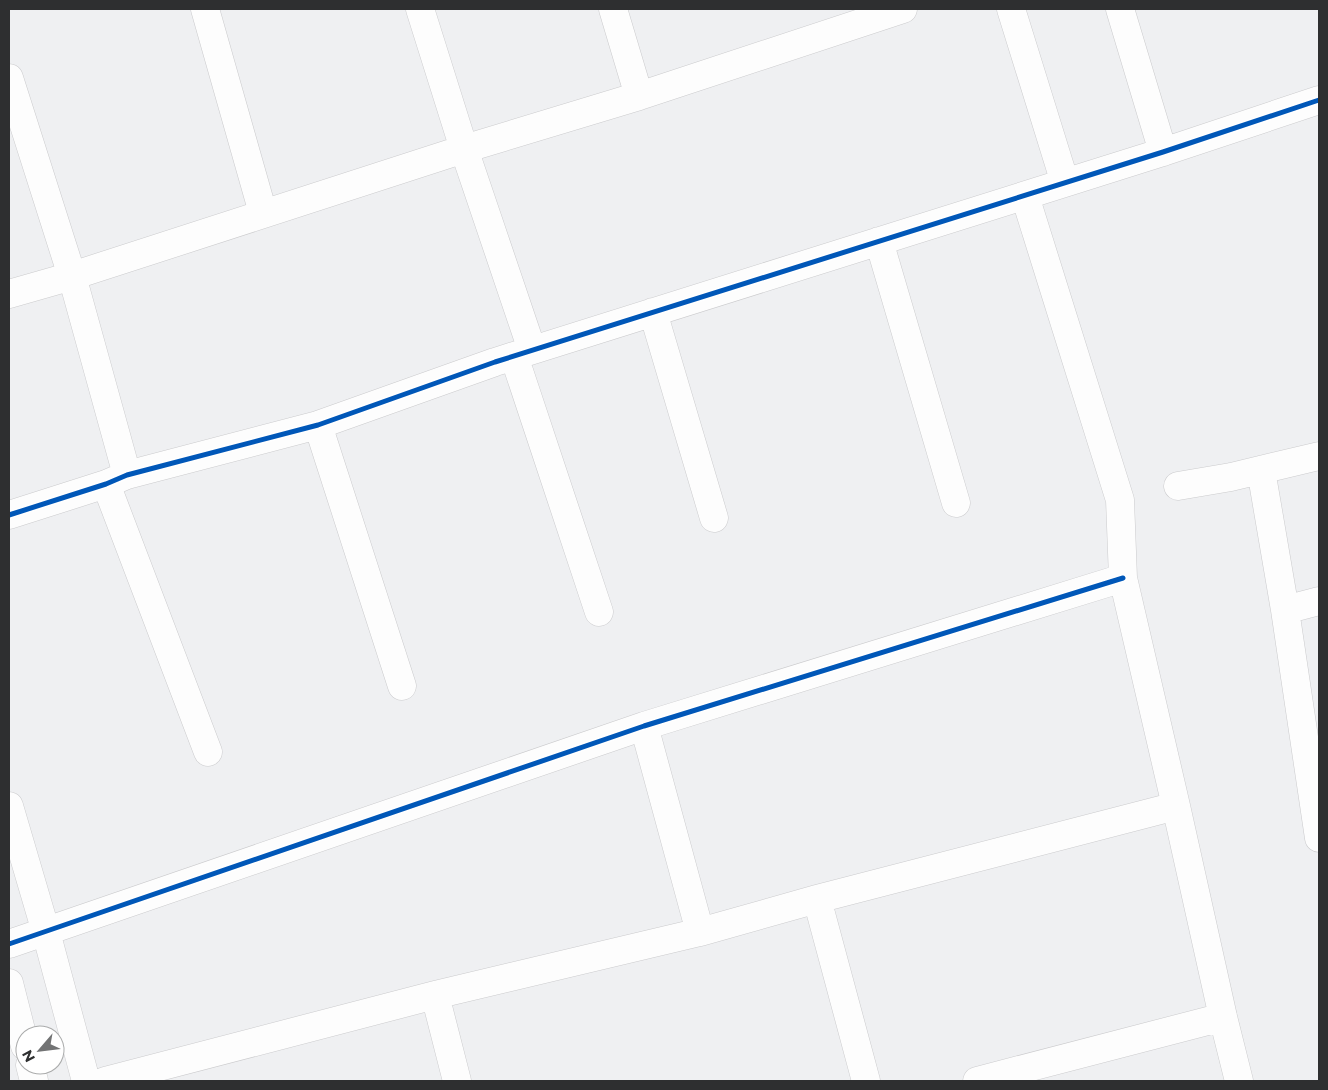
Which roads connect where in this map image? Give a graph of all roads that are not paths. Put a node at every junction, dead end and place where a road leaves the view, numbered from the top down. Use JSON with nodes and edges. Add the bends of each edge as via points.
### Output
{"nodes":[{"id":1,"x":205,"y":9,"type":"edge"},
{"id":2,"x":420,"y":9,"type":"edge"},
{"id":3,"x":613,"y":9,"type":"edge"},
{"id":4,"x":903,"y":9,"type":"edge"},
{"id":5,"x":1011,"y":9,"type":"edge"},
{"id":6,"x":1120,"y":9,"type":"edge"},
{"id":7,"x":835,"y":20,"type":"edge"},
{"id":8,"x":9,"y":78,"type":"edge"},
{"id":9,"x":639,"y":96,"type":"junction"},
{"id":10,"x":1319,"y":100,"type":"edge"},
{"id":11,"x":464,"y":150,"type":"junction"},
{"id":12,"x":1163,"y":152,"type":"junction"},
{"id":13,"x":1065,"y":183,"type":"junction"},
{"id":14,"x":1025,"y":196,"type":"junction"},
{"id":15,"x":263,"y":214,"type":"junction"},
{"id":16,"x":879,"y":241,"type":"junction"},
{"id":17,"x":72,"y":276,"type":"junction"},
{"id":18,"x":9,"y":294,"type":"edge"},
{"id":19,"x":653,"y":312,"type":"junction"},
{"id":20,"x":523,"y":353,"type":"junction"},
{"id":21,"x":318,"y":425,"type":"junction"},
{"id":22,"x":1319,"y":456,"type":"edge"},
{"id":23,"x":1261,"y":470,"type":"junction"},
{"id":24,"x":116,"y":480,"type":"junction"},
{"id":25,"x":1178,"y":486,"type":"dead end"},
{"id":26,"x":956,"y":503,"type":"dead end"},
{"id":27,"x":9,"y":514,"type":"edge"},
{"id":28,"x":714,"y":518,"type":"dead end"},
{"id":29,"x":1123,"y":578,"type":"junction"},
{"id":30,"x":1319,"y":601,"type":"edge"},
{"id":31,"x":1285,"y":610,"type":"junction"},
{"id":32,"x":599,"y":612,"type":"dead end"},
{"id":33,"x":402,"y":686,"type":"dead end"},
{"id":34,"x":644,"y":726,"type":"junction"},
{"id":35,"x":1313,"y":751,"type":"edge"},
{"id":36,"x":208,"y":752,"type":"dead end"},
{"id":37,"x":9,"y":806,"type":"edge"},
{"id":38,"x":1176,"y":806,"type":"junction"},
{"id":39,"x":1319,"y":838,"type":"edge"},
{"id":40,"x":817,"y":899,"type":"junction"},
{"id":41,"x":46,"y":932,"type":"junction"},
{"id":42,"x":700,"y":932,"type":"junction"},
{"id":43,"x":9,"y":944,"type":"edge"},
{"id":44,"x":9,"y":983,"type":"edge"},
{"id":45,"x":434,"y":995,"type":"junction"},
{"id":46,"x":1223,"y":1017,"type":"junction"},
{"id":47,"x":20,"y":1025,"type":"edge"},
{"id":48,"x":984,"y":1080,"type":"edge"},
{"id":49,"x":86,"y":1081,"type":"edge"},
{"id":50,"x":105,"y":1081,"type":"edge"},
{"id":51,"x":457,"y":1081,"type":"edge"},
{"id":52,"x":866,"y":1081,"type":"edge"},
{"id":53,"x":1239,"y":1081,"type":"edge"}],
"edges":[{"from":1,"to":15,"type":"street"},
{"from":2,"to":11,"type":"street"},
{"from":3,"to":9,"type":"street"},
{"from":4,"to":7,"type":"street"},
{"from":5,"to":13,"type":"street"},
{"from":6,"to":12,"type":"street"},
{"from":7,"to":9,"type":"street"},
{"from":8,"to":17,"type":"street"},
{"from":9,"to":11,"type":"street"},
{"from":10,"to":12,"type":"street"},
{"from":11,"to":15,"type":"street"},
{"from":11,"to":20,"type":"street"},
{"from":12,"to":13,"type":"street"},
{"from":13,"to":14,"type":"street"},
{"from":14,"to":16,"type":"street"},
{"from":14,"to":29,"type":"street","via":[[1120,500]]},
{"from":15,"to":17,"type":"street"},
{"from":16,"to":19,"type":"street"},
{"from":16,"to":26,"type":"street"},
{"from":17,"to":18,"type":"street"},
{"from":17,"to":24,"type":"street"},
{"from":19,"to":20,"type":"street"},
{"from":19,"to":28,"type":"street"},
{"from":20,"to":21,"type":"street"},
{"from":20,"to":32,"type":"street"},
{"from":21,"to":24,"type":"street"},
{"from":21,"to":33,"type":"street"},
{"from":22,"to":23,"type":"street"},
{"from":23,"to":25,"type":"street"},
{"from":23,"to":31,"type":"street"},
{"from":24,"to":27,"type":"street"},
{"from":24,"to":36,"type":"street"},
{"from":29,"to":34,"type":"street"},
{"from":29,"to":38,"type":"street"},
{"from":30,"to":31,"type":"street"},
{"from":31,"to":35,"type":"street"},
{"from":34,"to":41,"type":"street"},
{"from":34,"to":42,"type":"street"},
{"from":35,"to":39,"type":"street"},
{"from":37,"to":41,"type":"street"},
{"from":38,"to":40,"type":"street"},
{"from":38,"to":46,"type":"street"},
{"from":40,"to":42,"type":"street"},
{"from":40,"to":52,"type":"street"},
{"from":41,"to":43,"type":"street"},
{"from":41,"to":49,"type":"street"},
{"from":42,"to":45,"type":"street"},
{"from":44,"to":47,"type":"street"},
{"from":45,"to":50,"type":"street"},
{"from":45,"to":51,"type":"street"},
{"from":46,"to":48,"type":"street"},
{"from":46,"to":53,"type":"street"}]}
